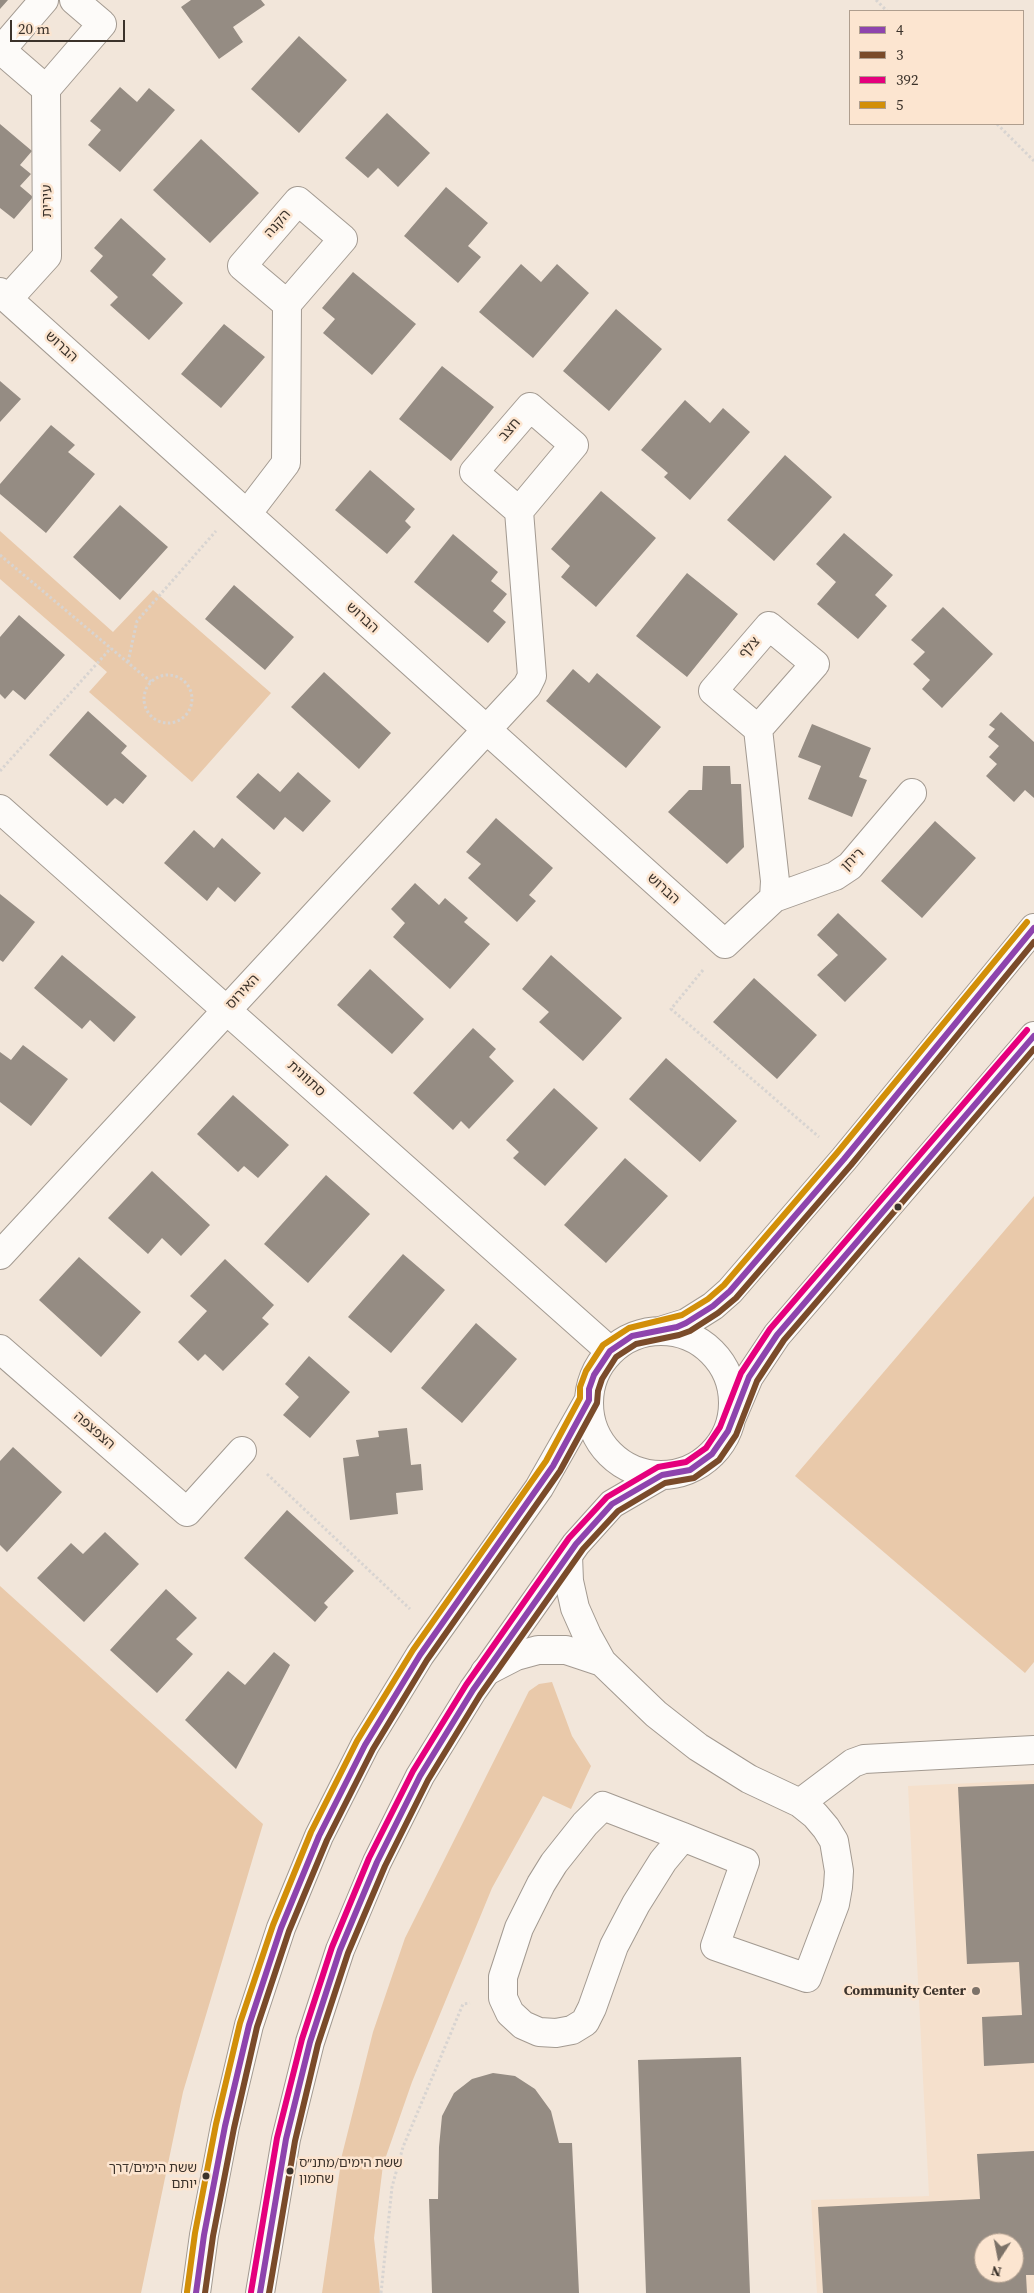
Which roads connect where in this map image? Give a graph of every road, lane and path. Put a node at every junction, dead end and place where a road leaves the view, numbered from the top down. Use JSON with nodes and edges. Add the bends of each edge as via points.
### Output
{"nodes":[{"id":1,"x":44,"y":0,"type":"edge"},
{"id":2,"x":74,"y":0,"type":"edge"},
{"id":3,"x":876,"y":0,"type":"edge"},
{"id":4,"x":886,"y":10,"type":"edge"},
{"id":5,"x":46,"y":89,"type":"junction"},
{"id":6,"x":999,"y":125,"type":"edge"},
{"id":7,"x":1034,"y":161,"type":"edge"},
{"id":8,"x":4,"y":295,"type":"edge"},
{"id":9,"x":287,"y":304,"type":"dead end"},
{"id":10,"x":242,"y":510,"type":"junction"},
{"id":11,"x":519,"y":511,"type":"dead end"},
{"id":12,"x":0,"y":554,"type":"edge"},
{"id":13,"x":111,"y":648,"type":"junction"},
{"id":14,"x":128,"y":662,"type":"junction"},
{"id":15,"x":150,"y":682,"type":"junction"},
{"id":16,"x":758,"y":729,"type":"dead end"},
{"id":17,"x":486,"y":730,"type":"junction"},
{"id":18,"x":0,"y":771,"type":"edge"},
{"id":19,"x":912,"y":793,"type":"dead end"},
{"id":20,"x":0,"y":809,"type":"edge"},
{"id":21,"x":774,"y":898,"type":"junction"},
{"id":22,"x":1034,"y":928,"type":"edge"},
{"id":23,"x":724,"y":944,"type":"junction"},
{"id":24,"x":227,"y":1009,"type":"junction"},
{"id":25,"x":1034,"y":1036,"type":"edge"},
{"id":26,"x":844,"y":1159,"type":"junction"},
{"id":27,"x":0,"y":1254,"type":"edge"},
{"id":28,"x":660,"y":1331,"type":"junction"},
{"id":29,"x":0,"y":1350,"type":"edge"},
{"id":30,"x":610,"y":1351,"type":"junction"},
{"id":31,"x":589,"y":1400,"type":"junction"},
{"id":32,"x":732,"y":1416,"type":"junction"},
{"id":33,"x":242,"y":1451,"type":"joint"},
{"id":34,"x":662,"y":1475,"type":"junction"},
{"id":35,"x":568,"y":1556,"type":"junction"},
{"id":36,"x":436,"y":1633,"type":"junction"},
{"id":37,"x":602,"y":1662,"type":"junction"},
{"id":38,"x":485,"y":1672,"type":"junction"},
{"id":39,"x":1034,"y":1750,"type":"edge"},
{"id":40,"x":800,"y":1803,"type":"junction"},
{"id":41,"x":682,"y":1837,"type":"junction"},
{"id":42,"x":503,"y":1998,"type":"junction"},
{"id":43,"x":196,"y":2293,"type":"edge"},
{"id":44,"x":260,"y":2293,"type":"edge"},
{"id":45,"x":381,"y":2293,"type":"edge"}],
"edges":[{"from":1,"to":5,"type":"street","via":[[1,50]]},
{"from":2,"to":5,"type":"street","via":[[102,24]]},
{"from":3,"to":4,"type":"path"},
{"from":5,"to":8,"type":"street","name":"עירית","via":[[47,256]]},
{"from":6,"to":7,"type":"path"},
{"from":8,"to":10,"type":"street","name":"הברוש"},
{"from":9,"to":10,"type":"street","via":[[286,463]]},
{"from":10,"to":14,"type":"path","via":[[137,621]]},
{"from":10,"to":17,"type":"street","name":"הברוש"},
{"from":11,"to":17,"type":"street","via":[[532,676],[527,686]]},
{"from":12,"to":13,"type":"path"},
{"from":13,"to":14,"type":"path"},
{"from":13,"to":18,"type":"path"},
{"from":14,"to":15,"type":"path"},
{"from":15,"to":15,"type":"path","via":[[158,676],[168,675],[185,681],[192,698],[185,716],[168,723],[151,715],[145,708],[144,698]]},
{"from":16,"to":21,"type":"street","via":[[775,881]]},
{"from":17,"to":23,"type":"street","name":"הברוש"},
{"from":17,"to":24,"type":"street","name":"האירוס"},
{"from":19,"to":21,"type":"street","name":"ריחן","via":[[850,866],[836,876]]},
{"from":20,"to":24,"type":"street","name":"סתוונית"},
{"from":21,"to":23,"type":"street"},
{"from":22,"to":26,"type":"street"},
{"from":23,"to":26,"type":"path","via":[[671,1009]]},
{"from":24,"to":27,"type":"street","name":"האירוס"},
{"from":24,"to":30,"type":"street","name":"סתוונית"},
{"from":25,"to":32,"type":"street","via":[[777,1336],[749,1377]]},
{"from":26,"to":28,"type":"street","via":[[730,1291],[686,1323]]},
{"from":28,"to":30,"type":"street","via":[[632,1336]]},
{"from":28,"to":32,"type":"street","via":[[689,1336],[712,1352],[730,1381],[734,1402]]},
{"from":29,"to":33,"type":"street","name":"הצפצפה","via":[[187,1512]]},
{"from":30,"to":31,"type":"street","via":[[594,1375]]},
{"from":31,"to":34,"type":"street","via":[[594,1431],[610,1454],[633,1470]]},
{"from":31,"to":36,"type":"street","via":[[539,1488]]},
{"from":32,"to":34,"type":"street","via":[[728,1431],[712,1454],[690,1470]]},
{"from":33,"to":36,"type":"path"},
{"from":34,"to":35,"type":"street","via":[[612,1504]]},
{"from":35,"to":37,"type":"street","via":[[575,1608]]},
{"from":35,"to":38,"type":"street"},
{"from":36,"to":43,"type":"street","via":[[365,1745],[319,1836],[281,1928],[250,2025],[225,2126]]},
{"from":37,"to":38,"type":"street","via":[[566,1650],[538,1650],[516,1656]]},
{"from":37,"to":40,"type":"street","via":[[656,1714],[698,1747],[749,1778]]},
{"from":38,"to":44,"type":"street","via":[[420,1776],[377,1862],[340,1950],[310,2042],[286,2139]]},
{"from":39,"to":40,"type":"street","via":[[864,1759],[853,1763]]},
{"from":40,"to":41,"type":"street","via":[[826,1828],[834,1842],[839,1871],[835,1904],[807,1978],[715,1946],[744,1862]]},
{"from":41,"to":42,"type":"street","via":[[603,1806],[569,1843],[530,1905],[503,1977]]},
{"from":41,"to":42,"type":"street","via":[[636,1904],[614,1946],[584,2022],[572,2030],[538,2032],[523,2025],[510,2013]]},
{"from":42,"to":45,"type":"path","via":[[463,2004],[403,2148],[392,2187]]}]}
